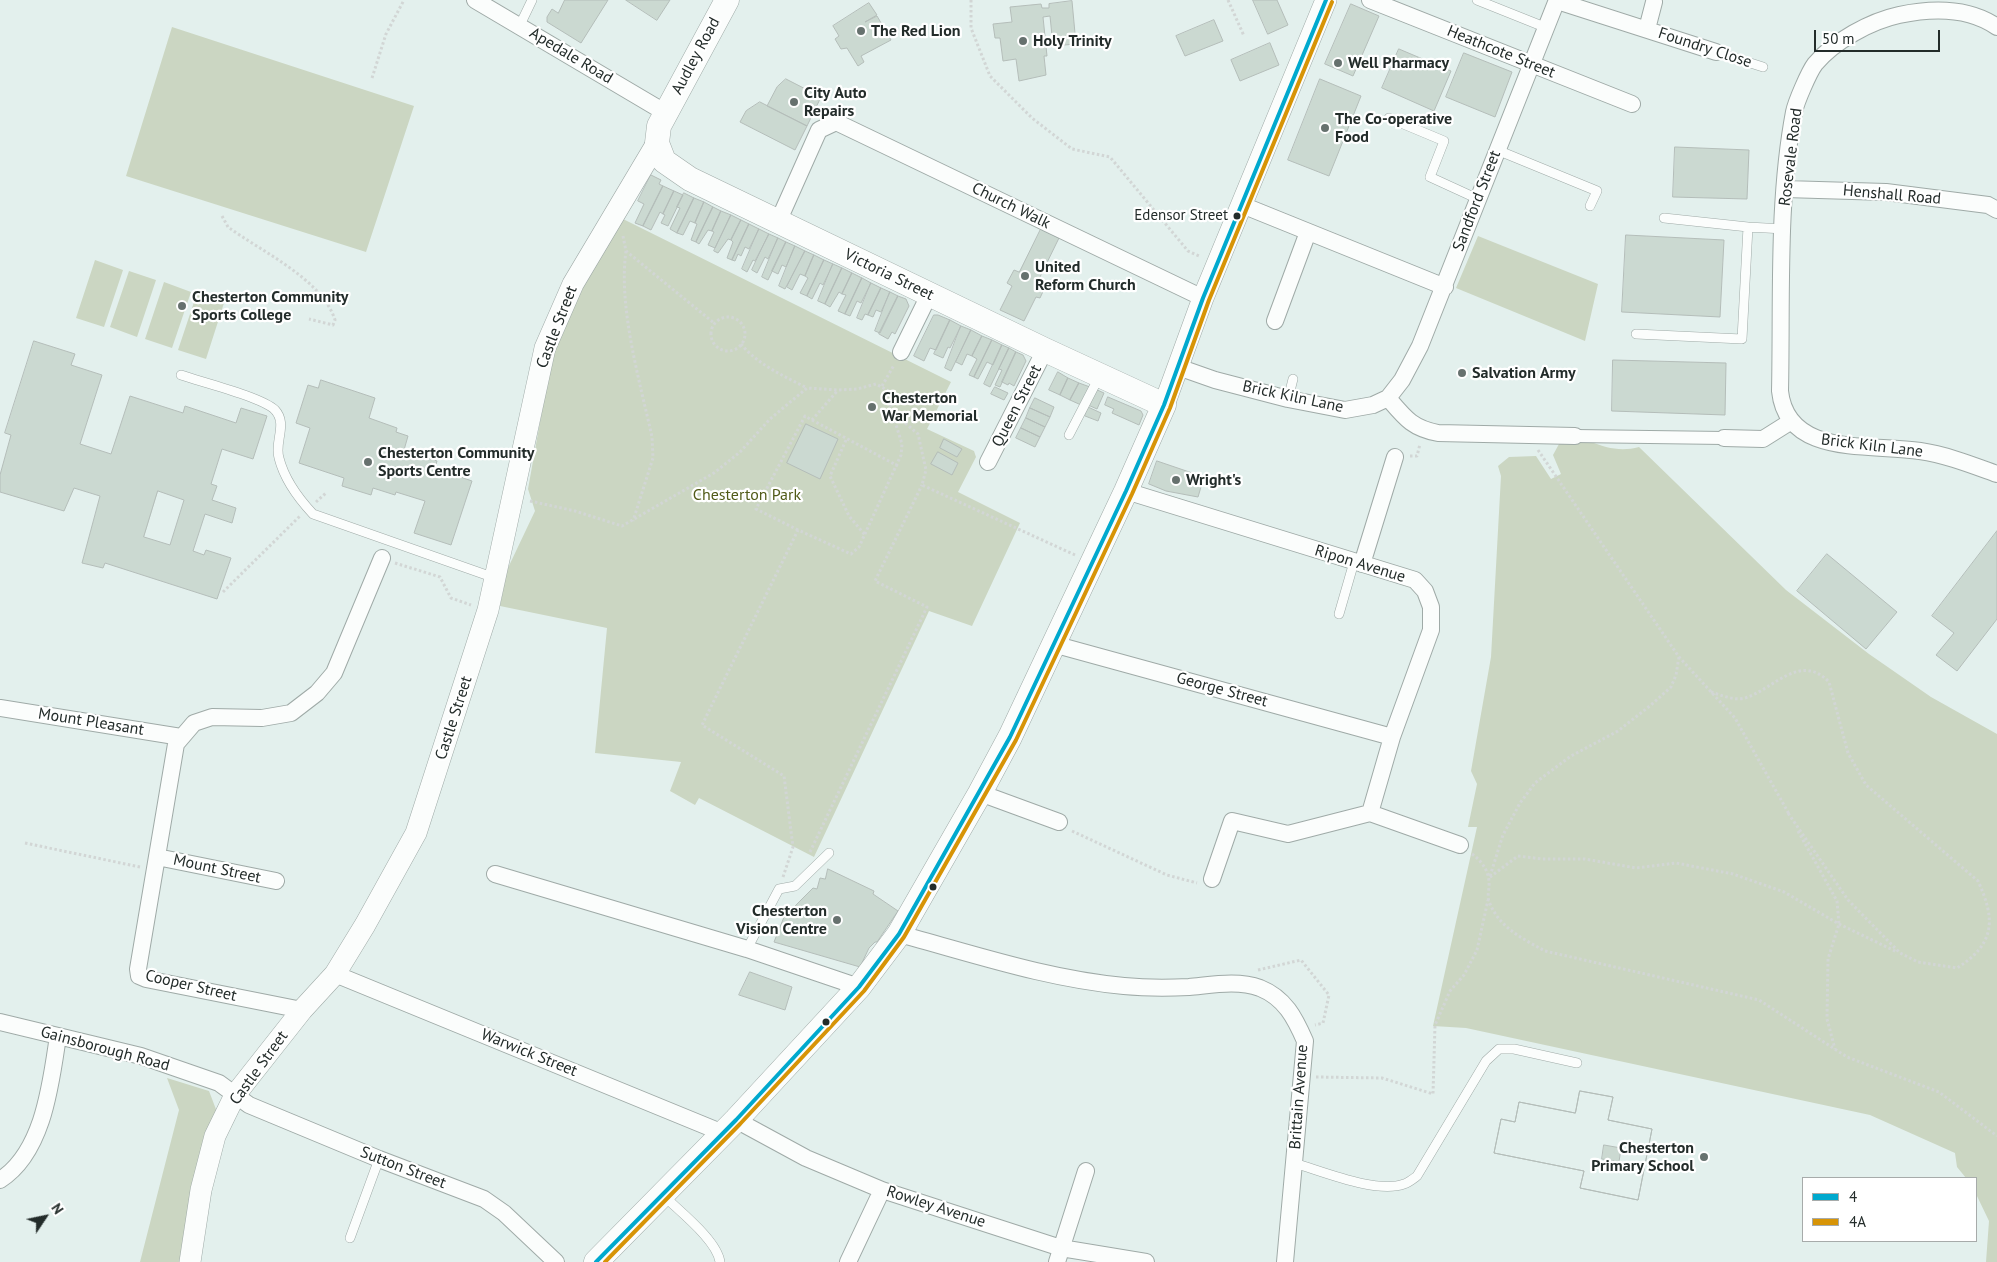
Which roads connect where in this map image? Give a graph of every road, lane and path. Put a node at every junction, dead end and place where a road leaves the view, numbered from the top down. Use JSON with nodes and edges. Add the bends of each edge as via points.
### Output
{"nodes":[{"id":1,"x":404,"y":0,"type":"edge"},
{"id":2,"x":475,"y":0,"type":"edge"},
{"id":3,"x":532,"y":0,"type":"edge"},
{"id":4,"x":727,"y":0,"type":"edge"},
{"id":5,"x":971,"y":0,"type":"edge"},
{"id":6,"x":1228,"y":0,"type":"edge"},
{"id":7,"x":1326,"y":0,"type":"edge"},
{"id":8,"x":1370,"y":0,"type":"edge"},
{"id":9,"x":1477,"y":0,"type":"edge"},
{"id":10,"x":1557,"y":0,"type":"edge"},
{"id":11,"x":1654,"y":2,"type":"dead end"},
{"id":12,"x":1955,"y":6,"type":"edge"},
{"id":13,"x":520,"y":25,"type":"junction"},
{"id":14,"x":1997,"y":27,"type":"edge"},
{"id":15,"x":1547,"y":28,"type":"junction"},
{"id":16,"x":1646,"y":29,"type":"junction"},
{"id":17,"x":1244,"y":36,"type":"dead end"},
{"id":18,"x":1716,"y":52,"type":"joint"},
{"id":19,"x":1532,"y":64,"type":"junction"},
{"id":20,"x":1763,"y":67,"type":"dead end"},
{"id":21,"x":372,"y":78,"type":"dead end"},
{"id":22,"x":1632,"y":104,"type":"dead end"},
{"id":23,"x":666,"y":113,"type":"junction"},
{"id":24,"x":1389,"y":118,"type":"dead end"},
{"id":25,"x":657,"y":143,"type":"junction"},
{"id":26,"x":1497,"y":150,"type":"junction"},
{"id":27,"x":1785,"y":189,"type":"junction"},
{"id":28,"x":1478,"y":199,"type":"junction"},
{"id":29,"x":1242,"y":205,"type":"junction"},
{"id":30,"x":1590,"y":206,"type":"dead end"},
{"id":31,"x":1997,"y":210,"type":"edge"},
{"id":32,"x":614,"y":214,"type":"junction"},
{"id":33,"x":222,"y":216,"type":"dead end"},
{"id":34,"x":1664,"y":218,"type":"dead end"},
{"id":35,"x":778,"y":222,"type":"junction"},
{"id":36,"x":1748,"y":227,"type":"junction"},
{"id":37,"x":1784,"y":229,"type":"junction"},
{"id":38,"x":1308,"y":232,"type":"junction"},
{"id":39,"x":626,"y":251,"type":"junction"},
{"id":40,"x":1217,"y":265,"type":"junction"},
{"id":41,"x":1445,"y":287,"type":"junction"},
{"id":42,"x":929,"y":295,"type":"junction"},
{"id":43,"x":1203,"y":298,"type":"junction"},
{"id":44,"x":309,"y":319,"type":"dead end"},
{"id":45,"x":1275,"y":321,"type":"dead end"},
{"id":46,"x":714,"y":323,"type":"junction"},
{"id":47,"x":1636,"y":334,"type":"dead end"},
{"id":48,"x":741,"y":344,"type":"junction"},
{"id":49,"x":1045,"y":350,"type":"junction"},
{"id":50,"x":901,"y":352,"type":"joint"},
{"id":51,"x":1178,"y":367,"type":"junction"},
{"id":52,"x":181,"y":375,"type":"dead end"},
{"id":53,"x":1100,"y":375,"type":"junction"},
{"id":54,"x":1293,"y":378,"type":"dead end"},
{"id":55,"x":882,"y":386,"type":"junction"},
{"id":56,"x":807,"y":388,"type":"junction"},
{"id":57,"x":838,"y":390,"type":"junction"},
{"id":58,"x":1288,"y":398,"type":"junction"},
{"id":59,"x":1388,"y":398,"type":"junction"},
{"id":60,"x":1164,"y":405,"type":"junction"},
{"id":61,"x":892,"y":412,"type":"junction"},
{"id":62,"x":812,"y":420,"type":"junction"},
{"id":63,"x":1790,"y":422,"type":"junction"},
{"id":64,"x":1425,"y":430,"type":"junction"},
{"id":65,"x":1069,"y":435,"type":"dead end"},
{"id":66,"x":1529,"y":436,"type":"junction"},
{"id":67,"x":1575,"y":436,"type":"joint"},
{"id":68,"x":1724,"y":438,"type":"joint"},
{"id":69,"x":846,"y":440,"type":"junction"},
{"id":70,"x":1395,"y":457,"type":"joint"},
{"id":71,"x":988,"y":462,"type":"dead end"},
{"id":72,"x":898,"y":466,"type":"junction"},
{"id":73,"x":1997,"y":474,"type":"edge"},
{"id":74,"x":922,"y":485,"type":"junction"},
{"id":75,"x":1126,"y":491,"type":"junction"},
{"id":76,"x":327,"y":492,"type":"dead end"},
{"id":77,"x":512,"y":497,"type":"junction"},
{"id":78,"x":308,"y":509,"type":"junction"},
{"id":79,"x":633,"y":522,"type":"junction"},
{"id":80,"x":798,"y":530,"type":"junction"},
{"id":81,"x":865,"y":535,"type":"junction"},
{"id":82,"x":382,"y":558,"type":"joint"},
{"id":83,"x":1091,"y":562,"type":"junction"},
{"id":84,"x":1358,"y":563,"type":"junction"},
{"id":85,"x":495,"y":578,"type":"junction"},
{"id":86,"x":223,"y":592,"type":"dead end"},
{"id":87,"x":488,"y":610,"type":"junction"},
{"id":88,"x":1339,"y":614,"type":"dead end"},
{"id":89,"x":1053,"y":644,"type":"junction"},
{"id":90,"x":1679,"y":657,"type":"junction"},
{"id":91,"x":1711,"y":692,"type":"junction"},
{"id":92,"x":0,"y":708,"type":"edge"},
{"id":93,"x":181,"y":737,"type":"junction"},
{"id":94,"x":1392,"y":737,"type":"junction"},
{"id":95,"x":980,"y":794,"type":"junction"},
{"id":96,"x":1370,"y":813,"type":"junction"},
{"id":97,"x":1788,"y":813,"type":"junction"},
{"id":98,"x":1059,"y":822,"type":"joint"},
{"id":99,"x":24,"y":843,"type":"dead end"},
{"id":100,"x":1460,"y":845,"type":"joint"},
{"id":101,"x":829,"y":853,"type":"dead end"},
{"id":102,"x":804,"y":860,"type":"dead end"},
{"id":103,"x":156,"y":863,"type":"junction"},
{"id":104,"x":785,"y":871,"type":"junction"},
{"id":105,"x":794,"y":872,"type":"dead end"},
{"id":106,"x":495,"y":874,"type":"dead end"},
{"id":107,"x":1490,"y":877,"type":"junction"},
{"id":108,"x":1212,"y":879,"type":"joint"},
{"id":109,"x":276,"y":882,"type":"dead end"},
{"id":110,"x":779,"y":889,"type":"junction"},
{"id":111,"x":1488,"y":900,"type":"junction"},
{"id":112,"x":1839,"y":924,"type":"junction"},
{"id":113,"x":899,"y":934,"type":"junction"},
{"id":114,"x":747,"y":949,"type":"junction"},
{"id":115,"x":1900,"y":953,"type":"junction"},
{"id":116,"x":335,"y":974,"type":"junction"},
{"id":117,"x":1252,"y":986,"type":"junction"},
{"id":118,"x":859,"y":987,"type":"junction"},
{"id":119,"x":302,"y":1010,"type":"junction"},
{"id":120,"x":0,"y":1022,"type":"edge"},
{"id":121,"x":1300,"y":1029,"type":"junction"},
{"id":122,"x":58,"y":1036,"type":"junction"},
{"id":123,"x":1835,"y":1049,"type":"junction"},
{"id":124,"x":1577,"y":1063,"type":"dead end"},
{"id":125,"x":1302,"y":1076,"type":"junction"},
{"id":126,"x":235,"y":1095,"type":"junction"},
{"id":127,"x":730,"y":1127,"type":"junction"},
{"id":128,"x":1997,"y":1136,"type":"edge"},
{"id":129,"x":379,"y":1159,"type":"junction"},
{"id":130,"x":1294,"y":1163,"type":"junction"},
{"id":131,"x":1086,"y":1171,"type":"dead end"},
{"id":132,"x":0,"y":1180,"type":"edge"},
{"id":133,"x":882,"y":1190,"type":"junction"},
{"id":134,"x":662,"y":1194,"type":"junction"},
{"id":135,"x":350,"y":1238,"type":"dead end"},
{"id":136,"x":1059,"y":1255,"type":"edge"},
{"id":137,"x":190,"y":1262,"type":"edge"},
{"id":138,"x":556,"y":1262,"type":"edge"},
{"id":139,"x":596,"y":1262,"type":"edge"},
{"id":140,"x":720,"y":1262,"type":"edge"},
{"id":141,"x":848,"y":1262,"type":"edge"},
{"id":142,"x":1146,"y":1262,"type":"edge"},
{"id":143,"x":1284,"y":1262,"type":"edge"}],
"edges":[{"from":1,"to":21,"type":"path","via":[[386,34]]},
{"from":2,"to":13,"type":"street","name":"Apedale Road"},
{"from":3,"to":13,"type":"lane"},
{"from":4,"to":23,"type":"main road","name":"Audley Road"},
{"from":5,"to":40,"type":"path","via":[[971,28],[990,76],[1032,118],[1072,149],[1110,157],[1188,251]]},
{"from":6,"to":17,"type":"path"},
{"from":7,"to":29,"type":"street"},
{"from":8,"to":19,"type":"street","name":"Heathcote Street"},
{"from":9,"to":15,"type":"lane"},
{"from":10,"to":15,"type":"street","name":"Sandford Street"},
{"from":10,"to":16,"type":"street","name":"Foundry Close"},
{"from":11,"to":16,"type":"street","name":"Foundry Close"},
{"from":12,"to":14,"type":"street","name":"Rosevale Road"},
{"from":12,"to":27,"type":"street","name":"Rosevale Road","via":[[1880,19],[1844,39],[1815,64],[1794,110]]},
{"from":13,"to":23,"type":"street","name":"Apedale Road"},
{"from":15,"to":19,"type":"street","name":"Sandford Street"},
{"from":16,"to":18,"type":"street","name":"Foundry Close"},
{"from":18,"to":20,"type":"lane","name":"Foundry Close"},
{"from":19,"to":22,"type":"street","name":"Heathcote Street"},
{"from":19,"to":26,"type":"street","name":"Sandford Street"},
{"from":23,"to":25,"type":"main road","via":[[657,134]]},
{"from":24,"to":28,"type":"lane","via":[[1444,141],[1430,177]]},
{"from":25,"to":32,"type":"street","name":"Castle Street"},
{"from":25,"to":35,"type":"main road","name":"Victoria Street","via":[[664,161],[674,169]]},
{"from":26,"to":28,"type":"street","name":"Sandford Street"},
{"from":26,"to":30,"type":"lane","via":[[1597,191]]},
{"from":27,"to":31,"type":"street","name":"Henshall Road","via":[[1886,192],[1988,205]]},
{"from":27,"to":37,"type":"street","name":"Rosevale Road"},
{"from":28,"to":41,"type":"street","name":"Sandford Street"},
{"from":29,"to":38,"type":"street"},
{"from":29,"to":40,"type":"street"},
{"from":32,"to":39,"type":"path","via":[[623,226]]},
{"from":32,"to":77,"type":"street","name":"Castle Street","via":[[573,284],[545,348]]},
{"from":33,"to":44,"type":"path","via":[[228,227],[317,290],[329,305],[335,320],[333,325]]},
{"from":34,"to":36,"type":"lane"},
{"from":35,"to":42,"type":"main road","name":"Victoria Street"},
{"from":35,"to":43,"type":"street","name":"Church Walk","via":[[819,130],[836,122]]},
{"from":36,"to":37,"type":"lane"},
{"from":36,"to":47,"type":"lane","via":[[1742,339]]},
{"from":37,"to":63,"type":"street","name":"Rosevale Road","via":[[1780,391],[1781,404]]},
{"from":38,"to":41,"type":"street"},
{"from":38,"to":45,"type":"street"},
{"from":39,"to":46,"type":"path"},
{"from":39,"to":79,"type":"path","via":[[625,298],[652,437],[653,458]]},
{"from":40,"to":43,"type":"street"},
{"from":41,"to":59,"type":"street","name":"Sandford Street","via":[[1420,346]]},
{"from":42,"to":49,"type":"main road","name":"Victoria Street"},
{"from":42,"to":50,"type":"street"},
{"from":43,"to":51,"type":"street"},
{"from":46,"to":48,"type":"path","via":[[711,338],[717,348],[733,350]]},
{"from":46,"to":48,"type":"path","via":[[724,317],[736,318],[744,327]]},
{"from":48,"to":56,"type":"path","via":[[749,354],[774,371]]},
{"from":49,"to":53,"type":"main road","name":"Victoria Street"},
{"from":49,"to":71,"type":"street","name":"Queen Street"},
{"from":50,"to":55,"type":"path"},
{"from":51,"to":58,"type":"street","name":"Brick Kiln Lane"},
{"from":51,"to":60,"type":"street"},
{"from":52,"to":78,"type":"lane","via":[[275,410],[281,419],[279,458]]},
{"from":53,"to":60,"type":"main road","name":"Victoria Street"},
{"from":53,"to":65,"type":"lane"},
{"from":54,"to":58,"type":"lane"},
{"from":55,"to":57,"type":"path","via":[[870,384],[857,389]]},
{"from":55,"to":61,"type":"path","via":[[890,397]]},
{"from":56,"to":57,"type":"path"},
{"from":56,"to":79,"type":"path","via":[[714,473]]},
{"from":57,"to":62,"type":"path"},
{"from":58,"to":59,"type":"street","name":"Brick Kiln Lane","via":[[1345,410],[1373,406]]},
{"from":59,"to":64,"type":"street","via":[[1404,418]]},
{"from":60,"to":75,"type":"main road"},
{"from":61,"to":72,"type":"path","via":[[902,444]]},
{"from":61,"to":74,"type":"path","via":[[918,434],[926,470]]},
{"from":62,"to":69,"type":"path"},
{"from":62,"to":80,"type":"path","via":[[805,416],[756,510]]},
{"from":63,"to":68,"type":"street","via":[[1762,439]]},
{"from":63,"to":73,"type":"street","name":"Brick Kiln Lane","via":[[1810,438],[1941,454]]},
{"from":64,"to":66,"type":"street"},
{"from":64,"to":70,"type":"path","via":[[1417,456]]},
{"from":66,"to":67,"type":"street"},
{"from":66,"to":90,"type":"path"},
{"from":67,"to":68,"type":"street"},
{"from":69,"to":72,"type":"path"},
{"from":69,"to":81,"type":"path","via":[[830,476],[849,516]]},
{"from":70,"to":84,"type":"street"},
{"from":72,"to":81,"type":"path"},
{"from":74,"to":83,"type":"path"},
{"from":74,"to":102,"type":"path","via":[[876,581],[927,607]]},
{"from":75,"to":83,"type":"main road"},
{"from":75,"to":84,"type":"street","name":"Ripon Avenue"},
{"from":76,"to":78,"type":"path"},
{"from":77,"to":79,"type":"path","via":[[622,526]]},
{"from":77,"to":85,"type":"street","name":"Castle Street"},
{"from":78,"to":85,"type":"lane","via":[[350,529]]},
{"from":78,"to":86,"type":"path"},
{"from":80,"to":81,"type":"path","via":[[851,554]]},
{"from":80,"to":104,"type":"path","via":[[702,725],[784,776],[793,847]]},
{"from":82,"to":87,"type":"path","via":[[440,577],[451,598]]},
{"from":82,"to":93,"type":"street","via":[[334,673],[317,693],[291,712],[262,718],[212,716],[194,722]]},
{"from":83,"to":89,"type":"main road"},
{"from":84,"to":88,"type":"lane"},
{"from":84,"to":94,"type":"street","name":"Ripon Avenue","via":[[1415,580],[1426,591],[1431,607],[1431,630]]},
{"from":85,"to":87,"type":"street","name":"Castle Street"},
{"from":87,"to":116,"type":"street","name":"Castle Street","via":[[416,833]]},
{"from":89,"to":94,"type":"street","name":"George Street"},
{"from":89,"to":95,"type":"main road"},
{"from":90,"to":91,"type":"path"},
{"from":90,"to":107,"type":"path","via":[[1671,687],[1651,705],[1618,731],[1571,756],[1535,783],[1503,835]]},
{"from":91,"to":97,"type":"path","via":[[1735,718]]},
{"from":91,"to":115,"type":"path","via":[[1729,698],[1744,698],[1793,672],[1808,670],[1822,674],[1829,682],[1848,753],[1866,785],[1978,882],[1988,902],[1990,922],[1984,942],[1975,956],[1957,968],[1918,962]]},
{"from":92,"to":93,"type":"street","name":"Mount Pleasant"},
{"from":93,"to":103,"type":"street","via":[[176,744]]},
{"from":94,"to":96,"type":"street","name":"Ripon Avenue"},
{"from":95,"to":98,"type":"street"},
{"from":95,"to":113,"type":"main road"},
{"from":96,"to":100,"type":"street"},
{"from":96,"to":108,"type":"street","via":[[1288,834],[1232,821]]},
{"from":97,"to":112,"type":"path","via":[[1837,901]]},
{"from":97,"to":115,"type":"path","via":[[1848,900]]},
{"from":98,"to":108,"type":"path","via":[[1077,835],[1167,875],[1194,884]]},
{"from":99,"to":103,"type":"path"},
{"from":100,"to":107,"type":"path","via":[[1479,859]]},
{"from":101,"to":110,"type":"lane","via":[[795,886]]},
{"from":103,"to":109,"type":"street","name":"Mount Street"},
{"from":103,"to":119,"type":"street","name":"Cooper Street","via":[[139,976]]},
{"from":104,"to":105,"type":"path"},
{"from":104,"to":110,"type":"path"},
{"from":106,"to":114,"type":"street"},
{"from":107,"to":111,"type":"path"},
{"from":107,"to":112,"type":"path","via":[[1518,856],[1542,860],[1585,860],[1636,868],[1676,863],[1733,874],[1784,892]]},
{"from":110,"to":114,"type":"lane"},
{"from":111,"to":123,"type":"path","via":[[1499,920],[1520,938],[1545,951],[1759,1000]]},
{"from":111,"to":125,"type":"path","via":[[1477,950],[1464,975],[1450,991],[1435,1025],[1433,1094],[1382,1078]]},
{"from":112,"to":115,"type":"path"},
{"from":112,"to":123,"type":"path","via":[[1828,959],[1827,1019]]},
{"from":113,"to":117,"type":"street","name":"Brittain Avenue","via":[[1071,980],[1127,987],[1237,983]]},
{"from":113,"to":118,"type":"main road"},
{"from":114,"to":118,"type":"street"},
{"from":116,"to":119,"type":"street","name":"Castle Street"},
{"from":116,"to":127,"type":"street","name":"Warwick Street"},
{"from":117,"to":121,"type":"street","name":"Brittain Avenue","via":[[1280,999]]},
{"from":117,"to":121,"type":"path","via":[[1256,970],[1301,960],[1330,995],[1323,1023]]},
{"from":118,"to":127,"type":"main road"},
{"from":119,"to":126,"type":"street","name":"Castle Street"},
{"from":120,"to":122,"type":"street","name":"Gainsborough Road"},
{"from":121,"to":125,"type":"street","name":"Brittain Avenue","via":[[1305,1041]]},
{"from":122,"to":126,"type":"street","name":"Gainsborough Road","via":[[141,1056],[219,1083]]},
{"from":122,"to":132,"type":"street","via":[[48,1099],[38,1129],[24,1154]]},
{"from":123,"to":128,"type":"path","via":[[1847,1057],[1939,1092]]},
{"from":124,"to":130,"type":"lane","via":[[1514,1049],[1499,1049],[1486,1061],[1417,1176],[1405,1184],[1387,1187],[1357,1182]]},
{"from":125,"to":130,"type":"street","name":"Brittain Avenue"},
{"from":126,"to":129,"type":"street","name":"Sutton Street","via":[[249,1105]]},
{"from":126,"to":137,"type":"street","name":"Castle Street","via":[[213,1145],[201,1190]]},
{"from":127,"to":133,"type":"street","name":"Rowley Avenue"},
{"from":127,"to":134,"type":"main road"},
{"from":129,"to":135,"type":"lane"},
{"from":129,"to":138,"type":"street","name":"Sutton Street","via":[[484,1199],[504,1212]]},
{"from":130,"to":143,"type":"street","name":"Brittain Avenue"},
{"from":131,"to":136,"type":"street"},
{"from":133,"to":136,"type":"street","name":"Rowley Avenue"},
{"from":133,"to":141,"type":"street"},
{"from":134,"to":139,"type":"main road"},
{"from":134,"to":140,"type":"lane","via":[[709,1241]]},
{"from":136,"to":142,"type":"street","name":"Rowley Avenue"}]}
